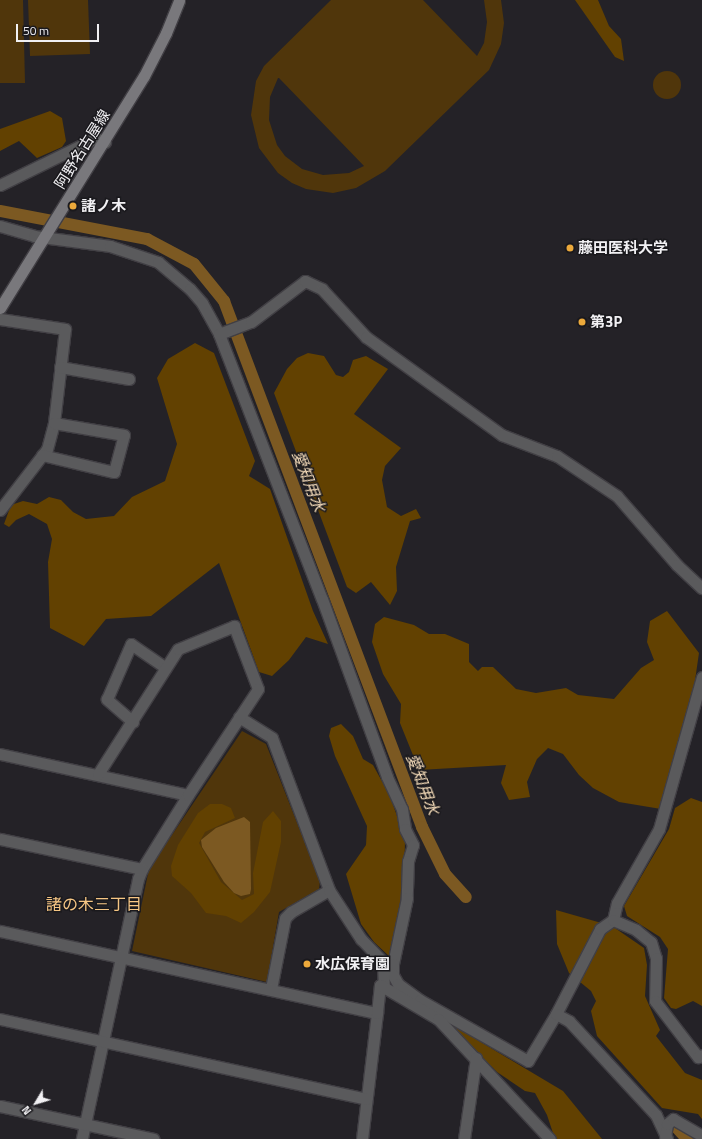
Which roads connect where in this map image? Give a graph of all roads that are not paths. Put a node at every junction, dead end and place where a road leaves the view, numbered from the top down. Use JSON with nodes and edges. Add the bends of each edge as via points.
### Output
{"nodes":[{"id":1,"x":179,"y":0,"type":"edge"},
{"id":2,"x":105,"y":142,"type":"junction"},
{"id":3,"x":0,"y":185,"type":"edge"},
{"id":4,"x":0,"y":226,"type":"edge"},
{"id":5,"x":45,"y":235,"type":"junction"},
{"id":6,"x":0,"y":308,"type":"edge"},
{"id":7,"x":0,"y":318,"type":"edge"},
{"id":8,"x":221,"y":333,"type":"junction"},
{"id":9,"x":60,"y":367,"type":"junction"},
{"id":10,"x":129,"y":379,"type":"dead end"},
{"id":11,"x":54,"y":423,"type":"junction"},
{"id":12,"x":42,"y":454,"type":"junction"},
{"id":13,"x":0,"y":510,"type":"edge"},
{"id":14,"x":702,"y":588,"type":"edge"},
{"id":15,"x":166,"y":668,"type":"junction"},
{"id":16,"x":702,"y":677,"type":"edge"},
{"id":17,"x":240,"y":717,"type":"junction"},
{"id":18,"x":133,"y":722,"type":"junction"},
{"id":19,"x":0,"y":754,"type":"edge"},
{"id":20,"x":98,"y":774,"type":"junction"},
{"id":21,"x":188,"y":795,"type":"junction"},
{"id":22,"x":0,"y":839,"type":"edge"},
{"id":23,"x":142,"y":869,"type":"junction"},
{"id":24,"x":329,"y":890,"type":"junction"},
{"id":25,"x":613,"y":920,"type":"junction"},
{"id":26,"x":0,"y":931,"type":"edge"},
{"id":27,"x":121,"y":957,"type":"junction"},
{"id":28,"x":384,"y":988,"type":"junction"},
{"id":29,"x":271,"y":989,"type":"junction"},
{"id":30,"x":377,"y":1013,"type":"junction"},
{"id":31,"x":556,"y":1014,"type":"junction"},
{"id":32,"x":0,"y":1019,"type":"edge"},
{"id":33,"x":104,"y":1042,"type":"junction"},
{"id":34,"x":702,"y":1054,"type":"edge"},
{"id":35,"x":476,"y":1058,"type":"junction"},
{"id":36,"x":366,"y":1099,"type":"junction"},
{"id":37,"x":0,"y":1106,"type":"edge"},
{"id":38,"x":85,"y":1125,"type":"junction"},
{"id":39,"x":702,"y":1136,"type":"edge"},
{"id":40,"x":666,"y":1138,"type":"edge"},
{"id":41,"x":82,"y":1139,"type":"edge"},
{"id":42,"x":154,"y":1139,"type":"edge"},
{"id":43,"x":362,"y":1139,"type":"edge"},
{"id":44,"x":464,"y":1139,"type":"edge"},
{"id":45,"x":550,"y":1139,"type":"edge"}],
"edges":[{"from":1,"to":2,"type":"main road","name":"阿野名古屋線","via":[[144,76]]},
{"from":2,"to":3,"type":"street","via":[[96,138]]},
{"from":2,"to":5,"type":"main road","name":"阿野名古屋線"},
{"from":4,"to":5,"type":"street"},
{"from":5,"to":6,"type":"main road","name":"阿野名古屋線"},
{"from":5,"to":8,"type":"street","via":[[110,246],[158,262],[190,288]]},
{"from":7,"to":9,"type":"street","via":[[65,329]]},
{"from":8,"to":14,"type":"street","via":[[251,322],[305,281],[322,289],[366,337],[502,435],[557,456],[617,496],[677,565]]},
{"from":8,"to":31,"type":"street","via":[[375,738],[387,777],[402,809],[405,829],[413,844],[408,861],[407,898],[393,975],[398,984],[420,1000],[528,1061]]},
{"from":9,"to":10,"type":"street"},
{"from":9,"to":11,"type":"street"},
{"from":11,"to":12,"type":"street","via":[[47,449]]},
{"from":11,"to":12,"type":"street","via":[[124,435],[114,472]]},
{"from":12,"to":13,"type":"street"},
{"from":15,"to":17,"type":"street","via":[[178,649],[185,644],[234,626],[258,689]]},
{"from":15,"to":18,"type":"street"},
{"from":15,"to":18,"type":"street","via":[[131,644],[107,698]]},
{"from":16,"to":25,"type":"street","via":[[659,829],[617,903]]},
{"from":17,"to":21,"type":"street"},
{"from":17,"to":24,"type":"street","via":[[272,738]]},
{"from":18,"to":20,"type":"street"},
{"from":19,"to":20,"type":"street"},
{"from":20,"to":21,"type":"street"},
{"from":21,"to":23,"type":"street"},
{"from":22,"to":23,"type":"street"},
{"from":23,"to":27,"type":"street"},
{"from":24,"to":28,"type":"street","via":[[361,939],[383,962]]},
{"from":24,"to":29,"type":"street","via":[[285,918]]},
{"from":25,"to":31,"type":"street","via":[[600,929]]},
{"from":25,"to":34,"type":"street","via":[[636,930],[651,942],[656,958],[655,1001],[698,1057]]},
{"from":26,"to":27,"type":"street"},
{"from":27,"to":29,"type":"street"},
{"from":27,"to":33,"type":"street"},
{"from":28,"to":30,"type":"street","via":[[380,985]]},
{"from":28,"to":35,"type":"street","via":[[438,1019]]},
{"from":29,"to":30,"type":"street"},
{"from":30,"to":36,"type":"street"},
{"from":31,"to":40,"type":"street","via":[[569,1021],[656,1115]]},
{"from":32,"to":33,"type":"street"},
{"from":33,"to":36,"type":"street"},
{"from":33,"to":38,"type":"street"},
{"from":35,"to":44,"type":"street"},
{"from":35,"to":45,"type":"street"},
{"from":36,"to":43,"type":"street"},
{"from":37,"to":38,"type":"street"},
{"from":38,"to":41,"type":"street"},
{"from":38,"to":42,"type":"street"},
{"from":39,"to":40,"type":"street","via":[[673,1118],[667,1124]]}]}
